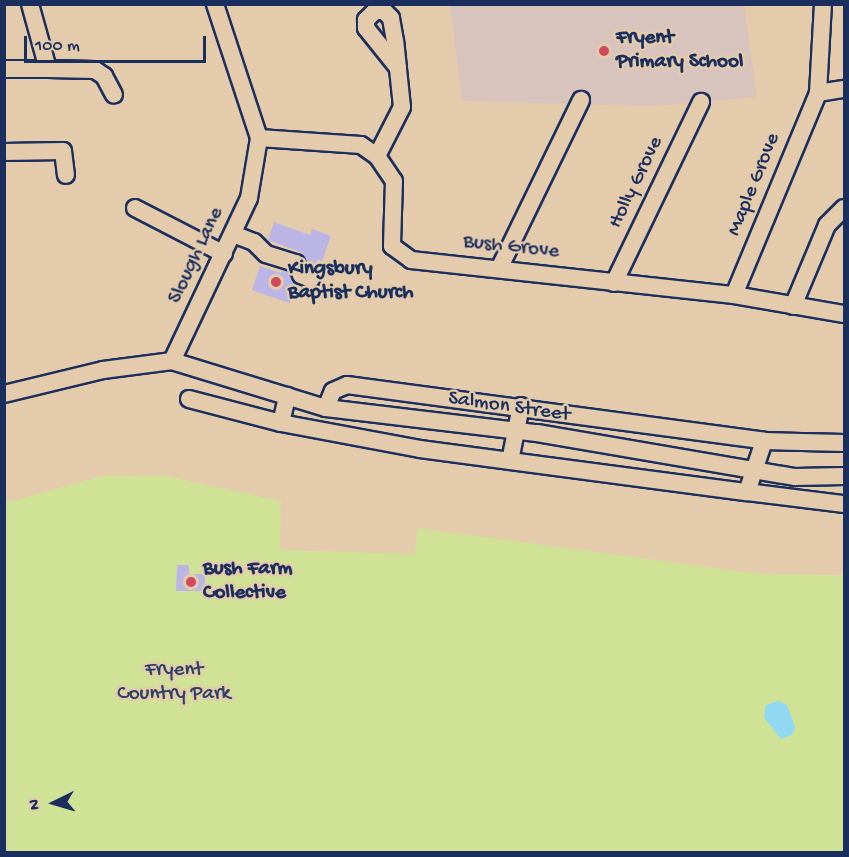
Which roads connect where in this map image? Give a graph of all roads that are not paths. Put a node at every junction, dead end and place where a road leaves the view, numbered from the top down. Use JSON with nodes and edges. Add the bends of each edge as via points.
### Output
{"nodes":[{"id":1,"x":30,"y":4,"type":"edge"},
{"id":2,"x":215,"y":4,"type":"edge"},
{"id":3,"x":823,"y":4,"type":"edge"},
{"id":4,"x":398,"y":68,"type":"dead end"},
{"id":5,"x":4,"y":69,"type":"edge"},
{"id":6,"x":48,"y":69,"type":"junction"},
{"id":7,"x":844,"y":89,"type":"edge"},
{"id":8,"x":818,"y":93,"type":"junction"},
{"id":9,"x":114,"y":94,"type":"dead end"},
{"id":10,"x":581,"y":100,"type":"dead end"},
{"id":11,"x":701,"y":102,"type":"dead end"},
{"id":12,"x":259,"y":138,"type":"junction"},
{"id":13,"x":4,"y":152,"type":"edge"},
{"id":14,"x":377,"y":156,"type":"junction"},
{"id":15,"x":66,"y":175,"type":"dead end"},
{"id":16,"x":135,"y":208,"type":"dead end"},
{"id":17,"x":844,"y":208,"type":"edge"},
{"id":18,"x":233,"y":234,"type":"junction"},
{"id":19,"x":224,"y":254,"type":"junction"},
{"id":20,"x":499,"y":269,"type":"junction"},
{"id":21,"x":311,"y":279,"type":"dead end"},
{"id":22,"x":614,"y":283,"type":"junction"},
{"id":23,"x":734,"y":295,"type":"junction"},
{"id":24,"x":793,"y":306,"type":"junction"},
{"id":25,"x":844,"y":314,"type":"edge"},
{"id":26,"x":172,"y":361,"type":"junction"},
{"id":27,"x":4,"y":394,"type":"edge"},
{"id":28,"x":414,"y":394,"type":"junction"},
{"id":29,"x":287,"y":396,"type":"junction"},
{"id":30,"x":189,"y":399,"type":"dead end"},
{"id":31,"x":521,"y":406,"type":"junction"},
{"id":32,"x":326,"y":408,"type":"junction"},
{"id":33,"x":412,"y":418,"type":"junction"},
{"id":34,"x":281,"y":423,"type":"junction"},
{"id":35,"x":517,"y":431,"type":"junction"},
{"id":36,"x":764,"y":441,"type":"junction"},
{"id":37,"x":844,"y":443,"type":"edge"},
{"id":38,"x":510,"y":461,"type":"junction"},
{"id":39,"x":754,"y":470,"type":"junction"},
{"id":40,"x":844,"y":476,"type":"edge"},
{"id":41,"x":747,"y":492,"type":"junction"},
{"id":42,"x":844,"y":504,"type":"edge"}],
"edges":[{"from":1,"to":6,"type":"street"},
{"from":2,"to":12,"type":"street","name":"Slough Lane"},
{"from":3,"to":8,"type":"street","name":"Maple Grove"},
{"from":4,"to":14,"type":"street","via":[[402,107]]},
{"from":5,"to":6,"type":"street"},
{"from":6,"to":9,"type":"street","via":[[95,70],[104,76]]},
{"from":7,"to":8,"type":"street"},
{"from":8,"to":23,"type":"street","name":"Maple Grove"},
{"from":10,"to":20,"type":"street"},
{"from":11,"to":22,"type":"street","name":"Holly Grove"},
{"from":12,"to":14,"type":"street","via":[[361,145]]},
{"from":12,"to":18,"type":"street","name":"Slough Lane","via":[[249,198]]},
{"from":13,"to":15,"type":"street","via":[[63,151]]},
{"from":14,"to":20,"type":"street","name":"Bush Grove","via":[[394,181],[392,246],[398,254],[411,260]]},
{"from":16,"to":19,"type":"street"},
{"from":17,"to":24,"type":"street","via":[[827,225]]},
{"from":18,"to":19,"type":"street","name":"Slough Lane"},
{"from":18,"to":21,"type":"street","via":[[254,242],[266,255],[296,263],[302,275]]},
{"from":19,"to":26,"type":"street","name":"Slough Lane"},
{"from":20,"to":22,"type":"street","name":"Bush Grove"},
{"from":22,"to":23,"type":"street","name":"Bush Grove"},
{"from":23,"to":24,"type":"street","name":"Bush Grove"},
{"from":24,"to":25,"type":"street","name":"Bush Grove"},
{"from":26,"to":27,"type":"street","via":[[103,370]]},
{"from":26,"to":29,"type":"street","name":"Salmon Street"},
{"from":28,"to":31,"type":"street"},
{"from":28,"to":32,"type":"street","via":[[338,386]]},
{"from":28,"to":33,"type":"street"},
{"from":29,"to":32,"type":"street","name":"Salmon Street"},
{"from":29,"to":34,"type":"street"},
{"from":30,"to":34,"type":"street"},
{"from":31,"to":35,"type":"street"},
{"from":31,"to":36,"type":"street"},
{"from":32,"to":33,"type":"street","name":"Salmon Street"},
{"from":33,"to":35,"type":"street","name":"Salmon Street"},
{"from":34,"to":38,"type":"street"},
{"from":35,"to":38,"type":"street"},
{"from":35,"to":39,"type":"street","name":"Salmon Street"},
{"from":36,"to":37,"type":"street"},
{"from":36,"to":39,"type":"street"},
{"from":38,"to":41,"type":"street"},
{"from":39,"to":40,"type":"street","name":"Salmon Street","via":[[795,477]]},
{"from":39,"to":41,"type":"street"},
{"from":41,"to":42,"type":"street"}]}
